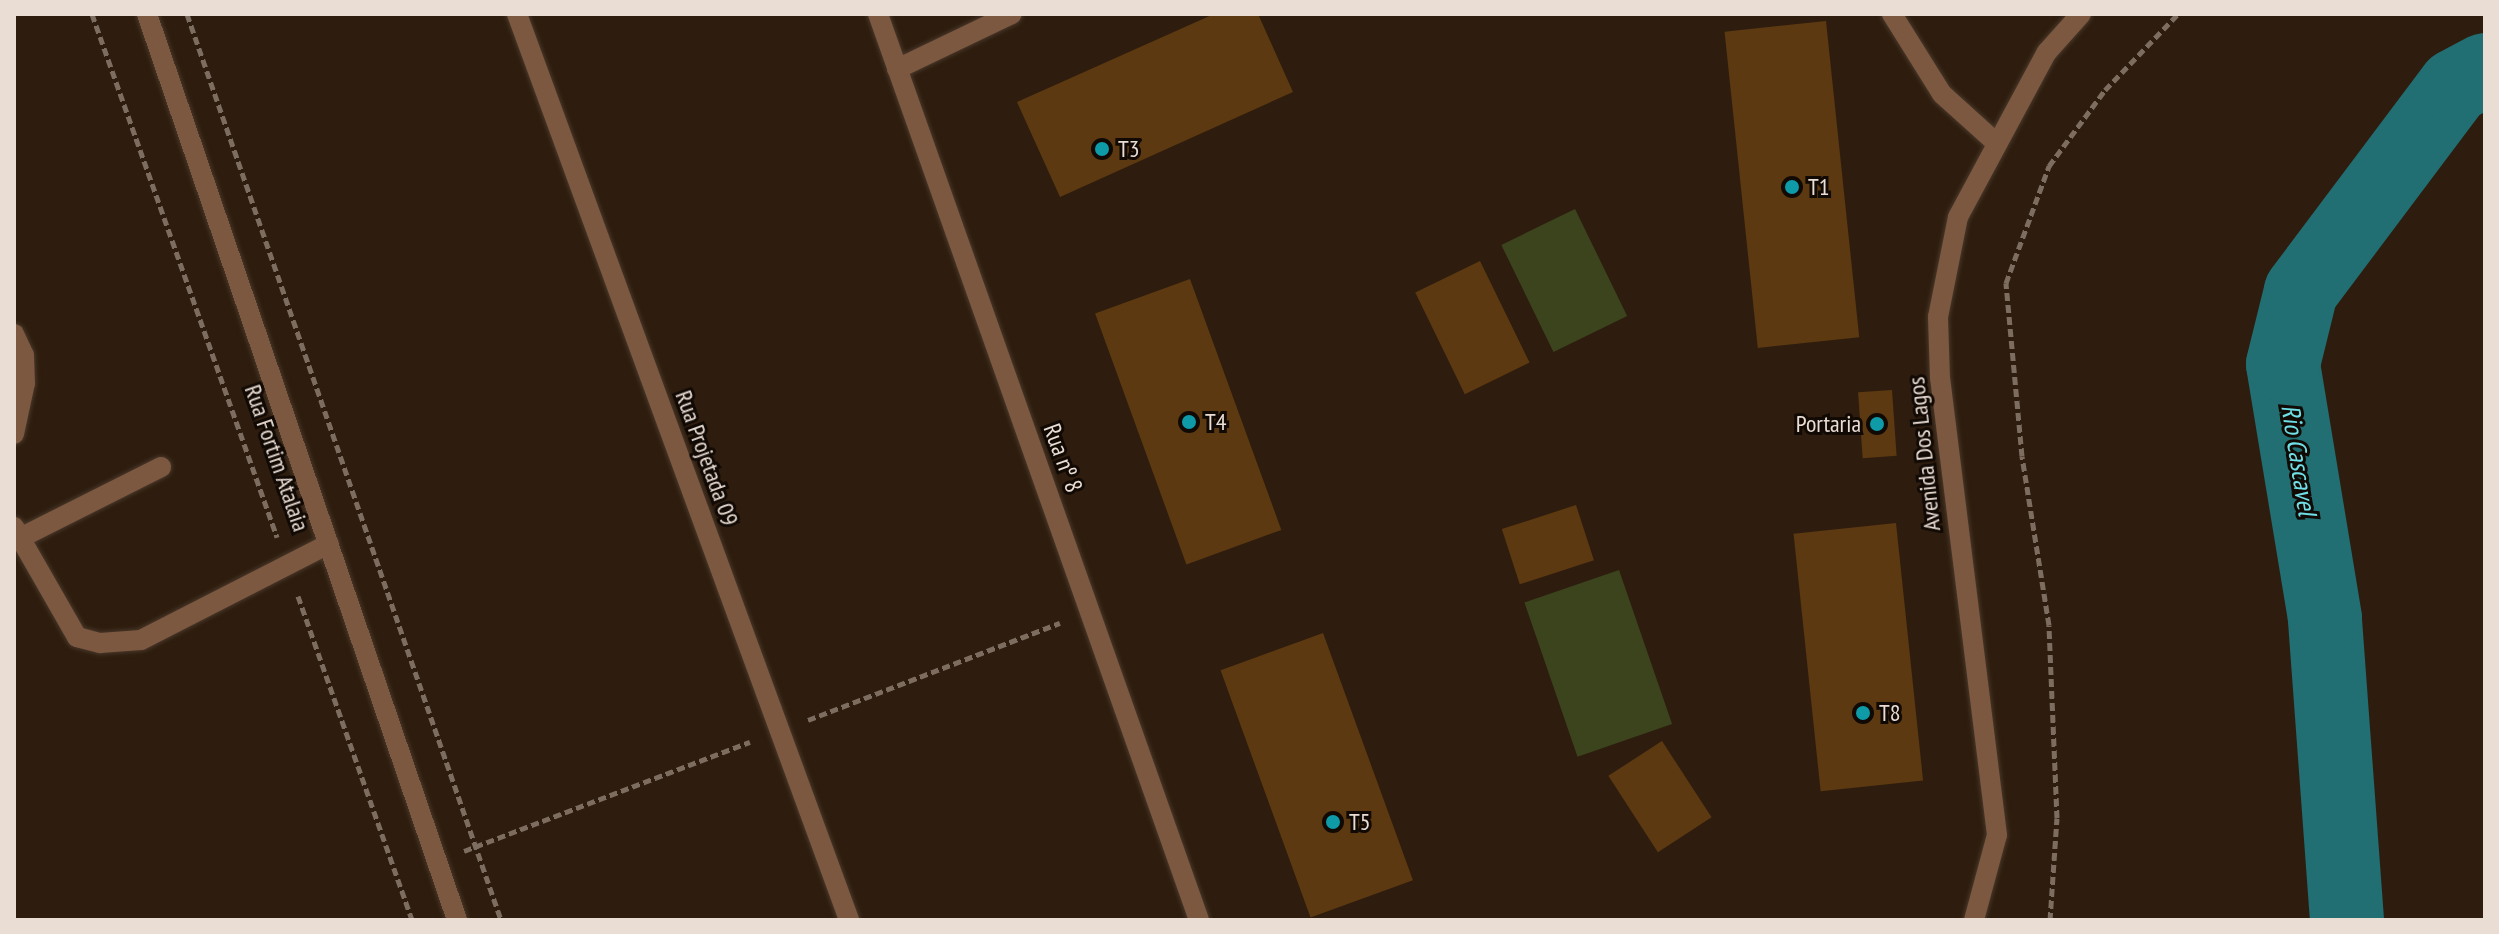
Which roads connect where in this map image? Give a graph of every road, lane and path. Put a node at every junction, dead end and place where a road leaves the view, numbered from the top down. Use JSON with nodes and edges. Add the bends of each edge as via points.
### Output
{"nodes":[{"id":1,"x":92,"y":14,"type":"edge"},
{"id":2,"x":147,"y":14,"type":"edge"},
{"id":3,"x":187,"y":14,"type":"edge"},
{"id":4,"x":517,"y":14,"type":"edge"},
{"id":5,"x":878,"y":14,"type":"edge"},
{"id":6,"x":1012,"y":14,"type":"edge"},
{"id":7,"x":1892,"y":14,"type":"edge"},
{"id":8,"x":2081,"y":14,"type":"edge"},
{"id":9,"x":2178,"y":14,"type":"edge"},
{"id":10,"x":897,"y":69,"type":"junction"},
{"id":11,"x":1994,"y":141,"type":"junction"},
{"id":12,"x":14,"y":334,"type":"edge"},
{"id":13,"x":14,"y":434,"type":"edge"},
{"id":14,"x":161,"y":467,"type":"dead end"},
{"id":15,"x":17,"y":532,"type":"edge"},
{"id":16,"x":329,"y":544,"type":"junction"},
{"id":17,"x":287,"y":565,"type":"junction"},
{"id":18,"x":412,"y":920,"type":"edge"},
{"id":19,"x":457,"y":920,"type":"edge"},
{"id":20,"x":501,"y":920,"type":"edge"},
{"id":21,"x":849,"y":920,"type":"edge"},
{"id":22,"x":1199,"y":920,"type":"edge"},
{"id":23,"x":1974,"y":920,"type":"edge"},
{"id":24,"x":2050,"y":920,"type":"edge"}],
"edges":[{"from":1,"to":17,"type":"path","name":"Rua Fortim Atalaia"},
{"from":2,"to":16,"type":"street","name":"Rua Fortim Atalaia"},
{"from":3,"to":20,"type":"path"},
{"from":4,"to":21,"type":"street","name":"Rua Projetada 09"},
{"from":5,"to":10,"type":"street","name":"Rua nº 8"},
{"from":6,"to":10,"type":"street"},
{"from":7,"to":11,"type":"street","via":[[1942,94]]},
{"from":8,"to":11,"type":"street","name":"Avenida Dos Lagos","via":[[2047,52]]},
{"from":9,"to":24,"type":"path","via":[[2105,90],[2049,166],[2006,283],[2022,456],[2049,625],[2057,818]]},
{"from":10,"to":22,"type":"street","name":"Rua nº 8"},
{"from":11,"to":23,"type":"street","name":"Avenida Dos Lagos","via":[[1958,217],[1938,317],[1940,378],[1997,835]]},
{"from":12,"to":13,"type":"street","via":[[25,383]]},
{"from":14,"to":15,"type":"street"},
{"from":15,"to":17,"type":"street","via":[[77,637],[100,643],[141,640]]},
{"from":16,"to":17,"type":"street"},
{"from":16,"to":19,"type":"street","name":"Rua Fortim Atalaia"},
{"from":17,"to":18,"type":"path","name":"Rua Fortim Atalaia"}]}
